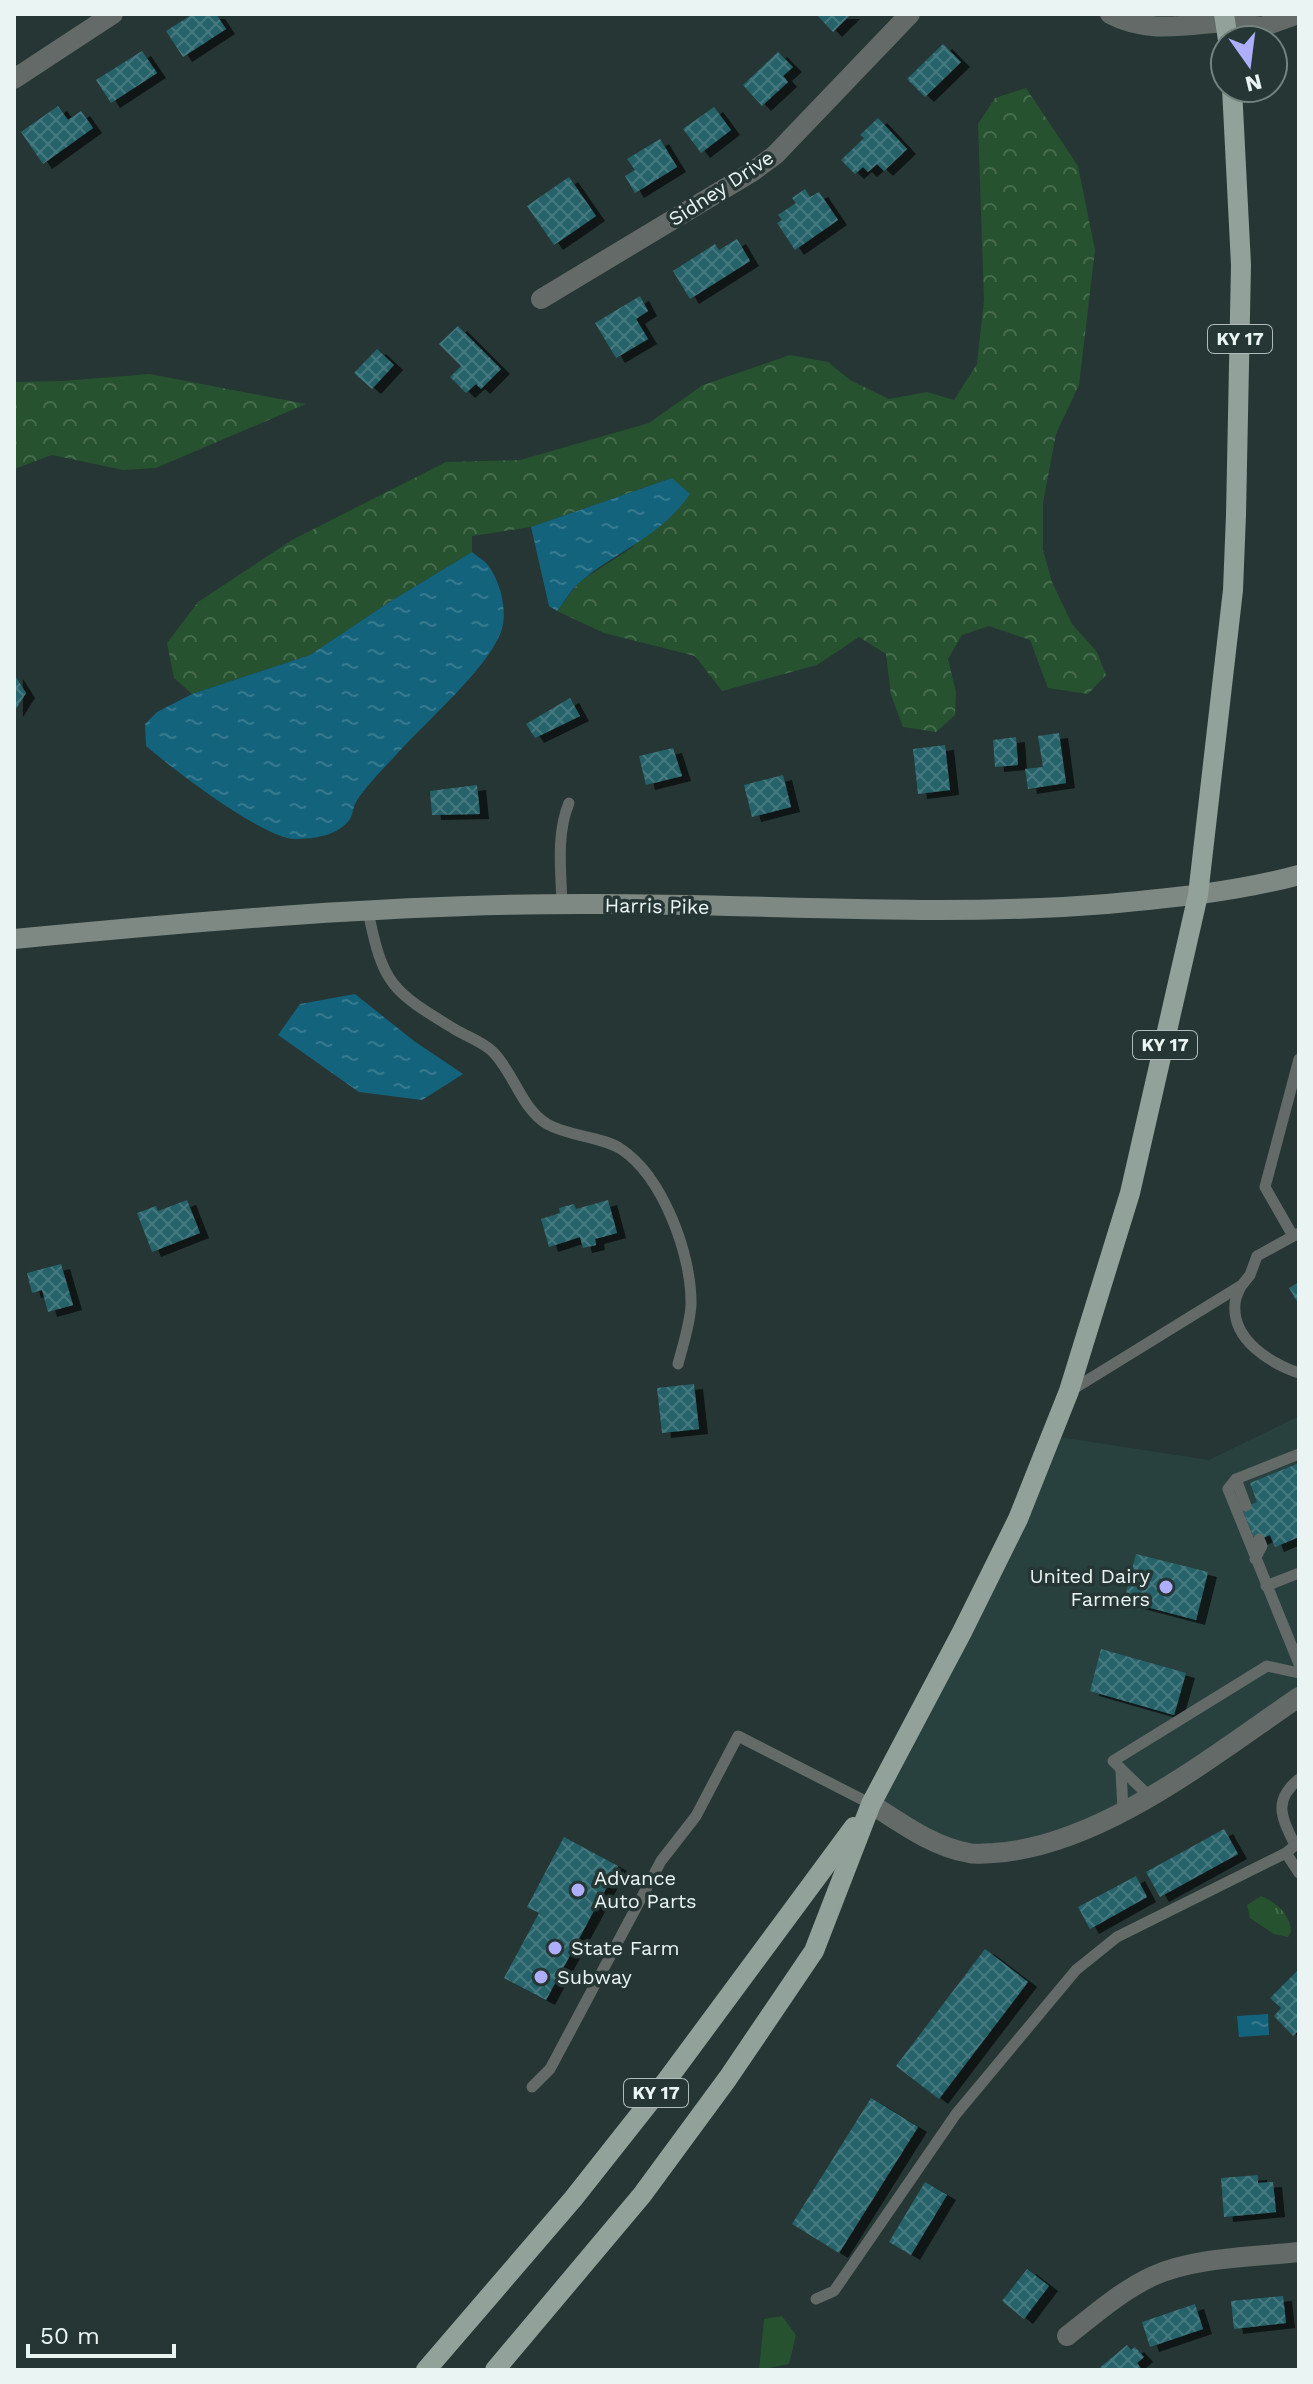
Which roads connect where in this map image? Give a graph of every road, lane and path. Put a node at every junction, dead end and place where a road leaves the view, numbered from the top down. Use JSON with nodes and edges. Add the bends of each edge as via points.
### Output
{"nodes":[{"id":1,"x":113,"y":14,"type":"edge"},
{"id":2,"x":910,"y":14,"type":"edge"},
{"id":3,"x":1110,"y":14,"type":"edge"},
{"id":4,"x":1295,"y":14,"type":"edge"},
{"id":5,"x":1229,"y":22,"type":"edge"},
{"id":6,"x":14,"y":79,"type":"edge"},
{"id":7,"x":1233,"y":104,"type":"edge"},
{"id":8,"x":541,"y":299,"type":"dead end"},
{"id":9,"x":569,"y":803,"type":"dead end"},
{"id":10,"x":1299,"y":875,"type":"edge"},
{"id":11,"x":1198,"y":895,"type":"junction"},
{"id":12,"x":562,"y":904,"type":"junction"},
{"id":13,"x":368,"y":911,"type":"junction"},
{"id":14,"x":14,"y":939,"type":"edge"},
{"id":15,"x":1299,"y":1059,"type":"edge"},
{"id":16,"x":1296,"y":1234,"type":"edge"},
{"id":17,"x":1242,"y":1285,"type":"junction"},
{"id":18,"x":678,"y":1364,"type":"dead end"},
{"id":19,"x":1299,"y":1373,"type":"edge"},
{"id":20,"x":1069,"y":1391,"type":"junction"},
{"id":21,"x":1299,"y":1454,"type":"edge"},
{"id":22,"x":1236,"y":1479,"type":"junction"},
{"id":23,"x":1246,"y":1506,"type":"dead end"},
{"id":24,"x":1259,"y":1539,"type":"dead end"},
{"id":25,"x":1255,"y":1559,"type":"junction"},
{"id":26,"x":1299,"y":1573,"type":"edge"},
{"id":27,"x":1266,"y":1586,"type":"junction"},
{"id":28,"x":1299,"y":1664,"type":"edge"},
{"id":29,"x":1299,"y":1673,"type":"edge"},
{"id":30,"x":1299,"y":1697,"type":"edge"},
{"id":31,"x":1121,"y":1771,"type":"junction"},
{"id":32,"x":1299,"y":1779,"type":"edge"},
{"id":33,"x":1149,"y":1796,"type":"junction"},
{"id":34,"x":871,"y":1804,"type":"junction"},
{"id":35,"x":1123,"y":1810,"type":"junction"},
{"id":36,"x":1293,"y":1846,"type":"edge"},
{"id":37,"x":1299,"y":1873,"type":"edge"},
{"id":38,"x":532,"y":2087,"type":"dead end"},
{"id":39,"x":1299,"y":2252,"type":"edge"},
{"id":40,"x":816,"y":2299,"type":"dead end"},
{"id":41,"x":1067,"y":2336,"type":"dead end"},
{"id":42,"x":426,"y":2370,"type":"edge"},
{"id":43,"x":495,"y":2370,"type":"edge"}],
"edges":[{"from":1,"to":6,"type":"street"},
{"from":2,"to":8,"type":"street","name":"Sidney Drive","via":[[764,163]]},
{"from":3,"to":5,"type":"street","via":[[1149,28]]},
{"from":4,"to":5,"type":"street","via":[[1262,27]]},
{"from":7,"to":11,"type":"main road","number":"KY 17","via":[[1241,265],[1236,530]]},
{"from":9,"to":12,"type":"lane","via":[[561,831]]},
{"from":10,"to":11,"type":"main road","name":"Harris Pike"},
{"from":11,"to":12,"type":"main road","name":"Harris Pike","via":[[992,910]]},
{"from":11,"to":20,"type":"main road","number":"KY 17","via":[[1130,1193]]},
{"from":12,"to":13,"type":"main road","name":"Harris Pike"},
{"from":13,"to":14,"type":"main road","name":"Harris Pike"},
{"from":13,"to":18,"type":"lane","via":[[377,955],[388,979],[406,998],[490,1049],[535,1115],[565,1133],[620,1148],[643,1169],[674,1217],[685,1264],[691,1304]]},
{"from":15,"to":16,"type":"lane","via":[[1265,1187]]},
{"from":16,"to":17,"type":"lane","via":[[1257,1256]]},
{"from":17,"to":19,"type":"lane","via":[[1235,1303],[1248,1339],[1261,1356]]},
{"from":17,"to":20,"type":"lane"},
{"from":20,"to":34,"type":"main road","number":"KY 17","via":[[1018,1519]]},
{"from":21,"to":22,"type":"lane"},
{"from":22,"to":23,"type":"lane"},
{"from":22,"to":25,"type":"lane","via":[[1228,1489]]},
{"from":24,"to":25,"type":"lane","via":[[1262,1546]]},
{"from":25,"to":27,"type":"lane"},
{"from":26,"to":27,"type":"lane"},
{"from":27,"to":28,"type":"lane"},
{"from":29,"to":31,"type":"lane","via":[[1267,1666],[1113,1761]]},
{"from":30,"to":33,"type":"street"},
{"from":31,"to":33,"type":"lane"},
{"from":31,"to":35,"type":"lane"},
{"from":32,"to":36,"type":"lane","via":[[1285,1793],[1281,1809]]},
{"from":33,"to":35,"type":"street"},
{"from":34,"to":35,"type":"street","via":[[925,1837],[970,1854],[1020,1851],[1081,1832]]},
{"from":34,"to":38,"type":"lane","via":[[738,1736],[696,1816],[661,1861],[550,2069]]},
{"from":34,"to":42,"type":"main road","number":"KY 17","via":[[667,2080]]},
{"from":34,"to":43,"type":"main road","number":"KY 17","via":[[814,1951],[642,2195]]},
{"from":36,"to":37,"type":"lane"},
{"from":36,"to":40,"type":"lane","via":[[1117,1937],[1076,1970],[956,2114],[834,2291]]},
{"from":39,"to":41,"type":"street","via":[[1188,2265],[1153,2276]]}]}
